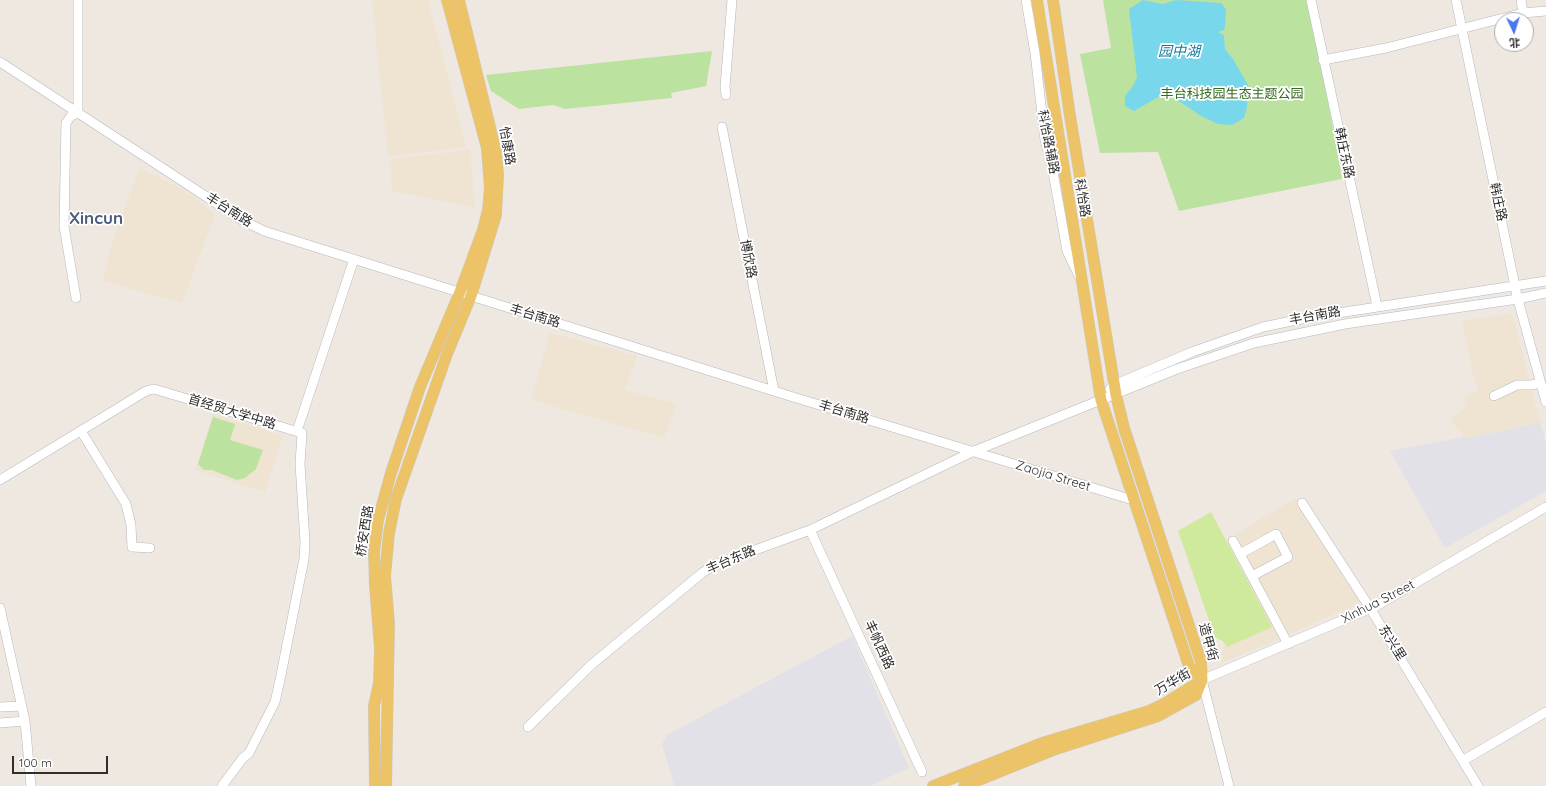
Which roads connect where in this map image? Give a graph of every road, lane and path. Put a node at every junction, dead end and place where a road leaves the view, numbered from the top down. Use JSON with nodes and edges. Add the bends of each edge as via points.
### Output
{"nodes":[{"id":1,"x":78,"y":0,"type":"edge"},
{"id":2,"x":447,"y":0,"type":"edge"},
{"id":3,"x":459,"y":0,"type":"edge"},
{"id":4,"x":732,"y":0,"type":"edge"},
{"id":5,"x":1026,"y":0,"type":"edge"},
{"id":6,"x":1037,"y":0,"type":"edge"},
{"id":7,"x":1053,"y":0,"type":"edge"},
{"id":8,"x":1311,"y":0,"type":"edge"},
{"id":9,"x":1456,"y":0,"type":"edge"},
{"id":10,"x":1521,"y":0,"type":"edge"},
{"id":11,"x":1523,"y":12,"type":"edge"},
{"id":12,"x":1546,"y":12,"type":"edge"},
{"id":13,"x":1534,"y":13,"type":"edge"},
{"id":14,"x":1494,"y":21,"type":"edge"},
{"id":15,"x":1462,"y":29,"type":"junction"},
{"id":16,"x":1323,"y":60,"type":"junction"},
{"id":17,"x":0,"y":62,"type":"edge"},
{"id":18,"x":726,"y":95,"type":"dead end"},
{"id":19,"x":78,"y":112,"type":"junction"},
{"id":20,"x":722,"y":127,"type":"dead end"},
{"id":21,"x":354,"y":259,"type":"junction"},
{"id":22,"x":1081,"y":280,"type":"junction"},
{"id":23,"x":1546,"y":281,"type":"edge"},
{"id":24,"x":1516,"y":286,"type":"junction"},
{"id":25,"x":1546,"y":293,"type":"edge"},
{"id":26,"x":466,"y":294,"type":"junction"},
{"id":27,"x":76,"y":298,"type":"dead end"},
{"id":28,"x":1518,"y":299,"type":"junction"},
{"id":29,"x":1377,"y":306,"type":"junction"},
{"id":30,"x":1541,"y":382,"type":"junction"},
{"id":31,"x":1115,"y":390,"type":"junction"},
{"id":32,"x":774,"y":391,"type":"junction"},
{"id":33,"x":1494,"y":396,"type":"dead end"},
{"id":34,"x":1101,"y":400,"type":"junction"},
{"id":35,"x":1546,"y":402,"type":"edge"},
{"id":36,"x":81,"y":430,"type":"junction"},
{"id":37,"x":300,"y":432,"type":"junction"},
{"id":38,"x":972,"y":452,"type":"junction"},
{"id":39,"x":0,"y":480,"type":"edge"},
{"id":40,"x":1133,"y":500,"type":"junction"},
{"id":41,"x":1302,"y":503,"type":"dead end"},
{"id":42,"x":1546,"y":508,"type":"edge"},
{"id":43,"x":810,"y":530,"type":"junction"},
{"id":44,"x":1233,"y":541,"type":"dead end"},
{"id":45,"x":150,"y":548,"type":"dead end"},
{"id":46,"x":1240,"y":554,"type":"junction"},
{"id":47,"x":1252,"y":576,"type":"junction"},
{"id":48,"x":0,"y":608,"type":"edge"},
{"id":49,"x":1370,"y":608,"type":"junction"},
{"id":50,"x":4,"y":639,"type":"edge"},
{"id":51,"x":1288,"y":644,"type":"junction"},
{"id":52,"x":1202,"y":680,"type":"junction"},
{"id":53,"x":22,"y":706,"type":"junction"},
{"id":54,"x":0,"y":707,"type":"edge"},
{"id":55,"x":1546,"y":712,"type":"edge"},
{"id":56,"x":26,"y":721,"type":"junction"},
{"id":57,"x":0,"y":723,"type":"edge"},
{"id":58,"x":528,"y":727,"type":"dead end"},
{"id":59,"x":1464,"y":760,"type":"junction"},
{"id":60,"x":922,"y":772,"type":"dead end"},
{"id":61,"x":31,"y":786,"type":"edge"},
{"id":62,"x":222,"y":786,"type":"edge"},
{"id":63,"x":375,"y":786,"type":"edge"},
{"id":64,"x":386,"y":786,"type":"edge"},
{"id":65,"x":935,"y":786,"type":"edge"},
{"id":66,"x":964,"y":786,"type":"edge"},
{"id":67,"x":1229,"y":786,"type":"edge"},
{"id":68,"x":1478,"y":786,"type":"edge"}],
"edges":[{"from":1,"to":19,"type":"street"},
{"from":2,"to":26,"type":"main road","name":"怡康路","via":[[487,148],[490,168],[488,210]]},
{"from":3,"to":26,"type":"main road","name":"怡康路","via":[[492,135],[498,175],[496,215]]},
{"from":4,"to":18,"type":"street"},
{"from":5,"to":22,"type":"street","name":"科怡路辅路","via":[[1045,140],[1067,251]]},
{"from":6,"to":22,"type":"main road","name":"科怡路"},
{"from":7,"to":31,"type":"main road","name":"科怡路"},
{"from":8,"to":16,"type":"street","name":"韩庄东路"},
{"from":9,"to":15,"type":"street","name":"韩庄路"},
{"from":10,"to":11,"type":"street"},
{"from":12,"to":13,"type":"street"},
{"from":14,"to":15,"type":"street"},
{"from":15,"to":16,"type":"street","via":[[1386,48]]},
{"from":15,"to":24,"type":"street","name":"韩庄路"},
{"from":16,"to":29,"type":"street","name":"韩庄东路"},
{"from":17,"to":19,"type":"street","name":"丰台南路"},
{"from":19,"to":21,"type":"street","name":"丰台南路","via":[[254,226]]},
{"from":19,"to":27,"type":"street","via":[[66,123],[64,226]]},
{"from":20,"to":32,"type":"street","name":"博欣路"},
{"from":21,"to":26,"type":"street","name":"丰台南路"},
{"from":21,"to":37,"type":"street"},
{"from":22,"to":34,"type":"main road","name":"科怡路"},
{"from":23,"to":24,"type":"street","name":"丰台南路"},
{"from":24,"to":28,"type":"street","name":"韩庄路"},
{"from":24,"to":29,"type":"street","name":"丰台南路"},
{"from":25,"to":28,"type":"street","name":"丰台南路"},
{"from":26,"to":32,"type":"street","name":"丰台南路"},
{"from":26,"to":63,"type":"main road","name":"桥安西路","via":[[420,387],[378,520],[374,552],[380,648],[379,683],[374,706]]},
{"from":26,"to":64,"type":"main road","name":"桥安西路","via":[[403,478],[389,533],[385,576],[389,623]]},
{"from":28,"to":30,"type":"street","name":"韩庄路"},
{"from":28,"to":31,"type":"street","name":"丰台南路","via":[[1345,324],[1254,343]]},
{"from":29,"to":31,"type":"street","name":"丰台南路","via":[[1253,330],[1192,352]]},
{"from":30,"to":33,"type":"street","via":[[1517,385]]},
{"from":30,"to":35,"type":"street","name":"韩庄路"},
{"from":31,"to":34,"type":"street","name":"丰台南路"},
{"from":31,"to":52,"type":"main road","name":"造甲街","via":[[1124,428],[1201,662]]},
{"from":32,"to":38,"type":"street","name":"丰台南路"},
{"from":34,"to":38,"type":"street","name":"丰台南路"},
{"from":34,"to":40,"type":"main road","name":"造甲街"},
{"from":36,"to":37,"type":"street","name":"首经贸大学中路","via":[[146,391],[154,389]]},
{"from":36,"to":39,"type":"street"},
{"from":36,"to":45,"type":"street","via":[[126,504],[132,547]]},
{"from":37,"to":62,"type":"street","via":[[304,559],[275,702],[249,753]]},
{"from":38,"to":40,"type":"street","name":"Zaojia Street"},
{"from":38,"to":43,"type":"street","name":"丰台东路"},
{"from":40,"to":52,"type":"main road","name":"造甲街","via":[[1188,666]]},
{"from":41,"to":49,"type":"street","name":"东兴里"},
{"from":42,"to":49,"type":"street","name":"Xinhua Street"},
{"from":43,"to":58,"type":"street","name":"丰台东路","via":[[714,565],[702,572],[591,665]]},
{"from":43,"to":60,"type":"street","name":"丰帆西路"},
{"from":44,"to":46,"type":"street"},
{"from":46,"to":47,"type":"street"},
{"from":46,"to":47,"type":"street","via":[[1276,534],[1288,557]]},
{"from":47,"to":51,"type":"street"},
{"from":48,"to":50,"type":"street"},
{"from":49,"to":51,"type":"street","name":"Xinhua Street"},
{"from":49,"to":59,"type":"street","name":"东兴里"},
{"from":50,"to":53,"type":"street"},
{"from":51,"to":52,"type":"street","name":"Xinhua Street"},
{"from":52,"to":65,"type":"main road","name":"万华街","via":[[1164,704],[1149,710],[1042,743]]},
{"from":52,"to":66,"type":"main road","name":"万华街","via":[[1196,695],[1158,716],[1056,749]]},
{"from":52,"to":67,"type":"street"},
{"from":53,"to":54,"type":"street"},
{"from":53,"to":56,"type":"street"},
{"from":55,"to":59,"type":"street"},
{"from":56,"to":57,"type":"street"},
{"from":56,"to":61,"type":"street"},
{"from":59,"to":68,"type":"street","name":"东兴里"}]}
